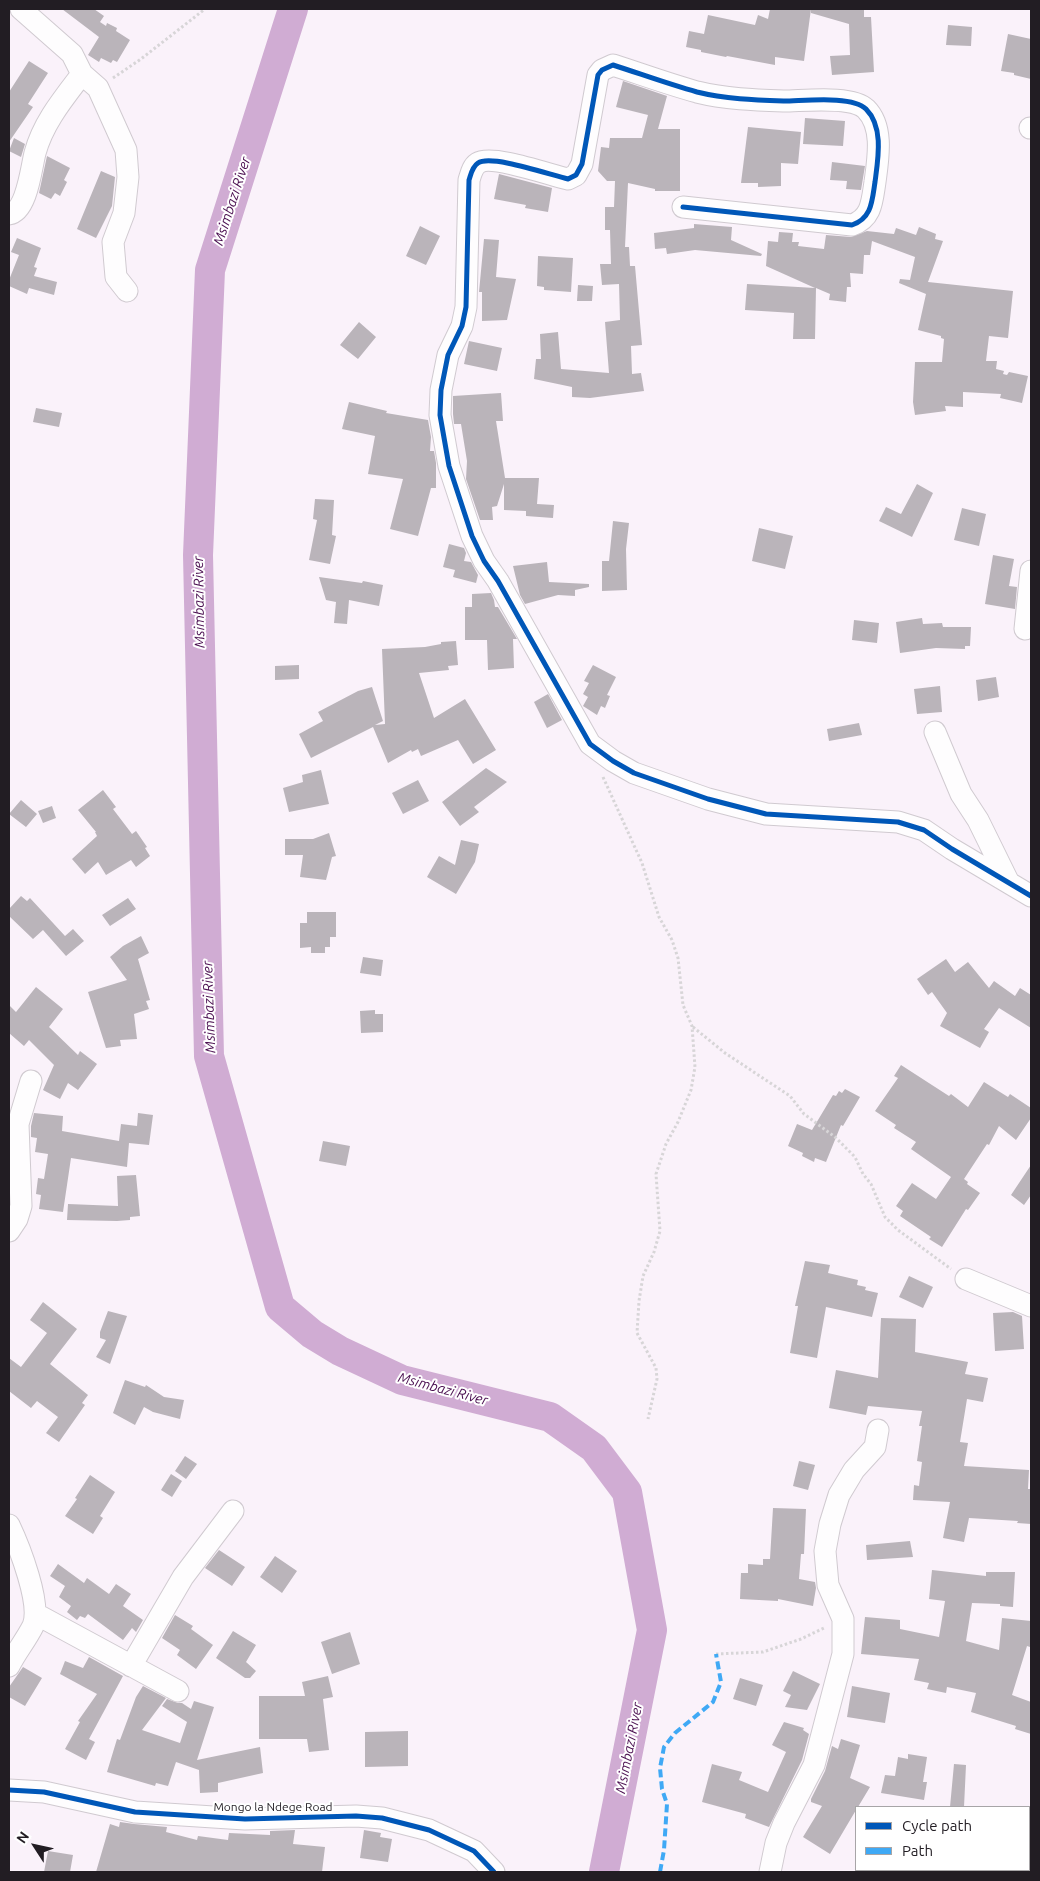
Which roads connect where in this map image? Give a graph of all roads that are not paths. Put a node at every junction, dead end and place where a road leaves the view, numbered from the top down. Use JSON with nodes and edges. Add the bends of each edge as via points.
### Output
{"nodes":[{"id":1,"x":21,"y":9,"type":"edge"},
{"id":2,"x":82,"y":74,"type":"junction"},
{"id":3,"x":683,"y":207,"type":"dead end"},
{"id":4,"x":9,"y":214,"type":"edge"},
{"id":5,"x":127,"y":291,"type":"dead end"},
{"id":6,"x":1031,"y":570,"type":"edge"},
{"id":7,"x":1025,"y":630,"type":"dead end"},
{"id":8,"x":935,"y":732,"type":"dead end"},
{"id":9,"x":1009,"y":883,"type":"junction"},
{"id":10,"x":1031,"y":896,"type":"edge"},
{"id":11,"x":31,"y":1081,"type":"dead end"},
{"id":12,"x":9,"y":1231,"type":"edge"},
{"id":13,"x":966,"y":1279,"type":"road end"},
{"id":14,"x":1031,"y":1306,"type":"edge"},
{"id":15,"x":878,"y":1430,"type":"dead end"},
{"id":16,"x":233,"y":1511,"type":"dead end"},
{"id":17,"x":9,"y":1525,"type":"edge"},
{"id":18,"x":36,"y":1614,"type":"junction"},
{"id":19,"x":9,"y":1666,"type":"edge"},
{"id":20,"x":131,"y":1666,"type":"junction"},
{"id":21,"x":178,"y":1691,"type":"dead end"},
{"id":22,"x":9,"y":1790,"type":"edge"},
{"id":23,"x":494,"y":1872,"type":"edge"},
{"id":24,"x":770,"y":1872,"type":"edge"}],
"edges":[{"from":1,"to":2,"type":"street","via":[[72,54]]},
{"from":2,"to":4,"type":"street","via":[[43,130],[24,198],[19,209]]},
{"from":2,"to":5,"type":"street","via":[[98,88],[126,150],[128,177],[124,213],[113,242],[116,277]]},
{"from":3,"to":9,"type":"street","via":[[852,226],[859,223],[866,218],[871,207],[875,183],[878,158],[874,119],[859,104],[729,98],[698,92],[613,65],[598,75],[582,164],[576,175],[568,179],[500,161],[486,160],[477,164],[469,180],[466,307],[462,326],[448,355],[440,415],[449,466],[472,536],[484,561],[590,744],[634,773],[708,799],[766,814],[898,822],[924,830]]},
{"from":6,"to":7,"type":"street"},
{"from":8,"to":9,"type":"street","via":[[961,794],[978,820]]},
{"from":9,"to":10,"type":"street"},
{"from":11,"to":12,"type":"street","via":[[18,1124],[21,1206]]},
{"from":13,"to":14,"type":"street"},
{"from":15,"to":24,"type":"street","via":[[875,1447],[854,1470],[839,1495],[830,1524],[825,1551],[828,1585],[843,1619],[843,1654],[814,1765],[784,1823]]},
{"from":16,"to":20,"type":"street","via":[[183,1577]]},
{"from":17,"to":18,"type":"street","via":[[27,1571]]},
{"from":18,"to":19,"type":"street"},
{"from":18,"to":20,"type":"street"},
{"from":20,"to":21,"type":"street"},
{"from":22,"to":23,"type":"street","name":"Mongo la Ndege Road","via":[[44,1792],[134,1812],[245,1819],[382,1818],[429,1830],[474,1851]]}]}
